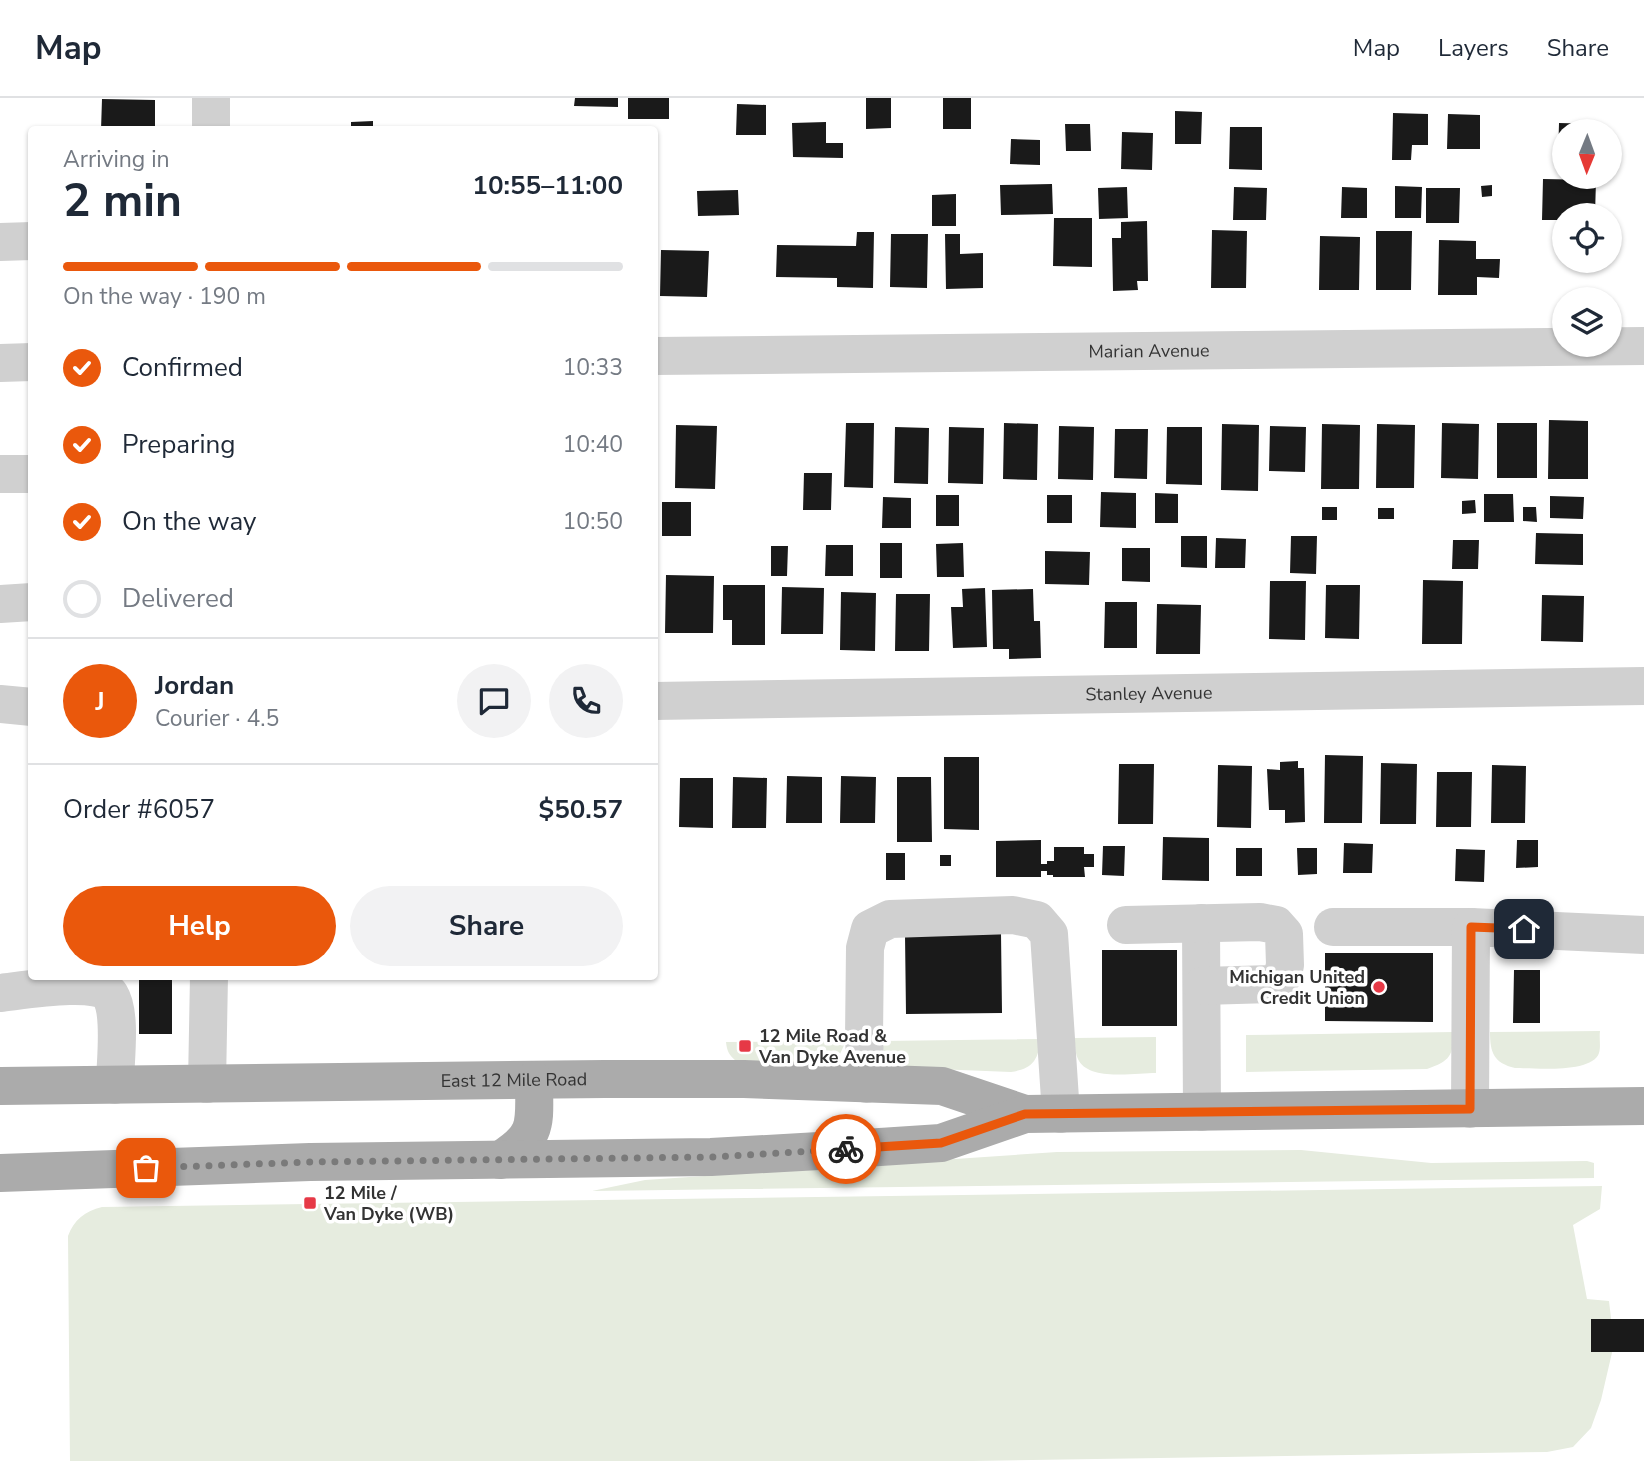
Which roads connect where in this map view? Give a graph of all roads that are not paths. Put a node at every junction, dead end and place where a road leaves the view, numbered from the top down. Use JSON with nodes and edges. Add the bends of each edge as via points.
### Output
{"nodes":[{"id":1,"x":211,"y":98,"type":"edge"},
{"id":2,"x":211,"y":126,"type":"edge"},
{"id":3,"x":28,"y":241,"type":"edge"},
{"id":4,"x":0,"y":242,"type":"edge"},
{"id":5,"x":1644,"y":346,"type":"edge"},
{"id":6,"x":658,"y":356,"type":"edge"},
{"id":7,"x":28,"y":362,"type":"edge"},
{"id":8,"x":0,"y":363,"type":"edge"},
{"id":9,"x":0,"y":474,"type":"edge"},
{"id":10,"x":28,"y":474,"type":"edge"},
{"id":11,"x":28,"y":602,"type":"edge"},
{"id":12,"x":0,"y":604,"type":"edge"},
{"id":13,"x":1644,"y":686,"type":"edge"},
{"id":14,"x":658,"y":701,"type":"edge"},
{"id":15,"x":0,"y":704,"type":"edge"},
{"id":16,"x":28,"y":707,"type":"edge"},
{"id":17,"x":1200,"y":923,"type":"junction"},
{"id":18,"x":1126,"y":925,"type":"dead end"},
{"id":19,"x":1333,"y":927,"type":"dead end"},
{"id":20,"x":1471,"y":927,"type":"junction"},
{"id":21,"x":1644,"y":935,"type":"edge"},
{"id":22,"x":209,"y":980,"type":"edge"},
{"id":23,"x":1202,"y":986,"type":"junction"},
{"id":24,"x":0,"y":993,"type":"edge"},
{"id":25,"x":534,"y":1080,"type":"junction"},
{"id":26,"x":207,"y":1084,"type":"junction"},
{"id":27,"x":866,"y":1084,"type":"junction"},
{"id":28,"x":115,"y":1085,"type":"junction"},
{"id":29,"x":0,"y":1086,"type":"edge"},
{"id":30,"x":1644,"y":1106,"type":"edge"},
{"id":31,"x":1470,"y":1109,"type":"junction"},
{"id":32,"x":1202,"y":1112,"type":"junction"},
{"id":33,"x":1043,"y":1114,"type":"junction"},
{"id":34,"x":500,"y":1160,"type":"junction"},
{"id":35,"x":0,"y":1173,"type":"edge"}],
"edges":[{"from":1,"to":2,"type":"street"},
{"from":3,"to":4,"type":"street"},
{"from":5,"to":6,"type":"street","name":"Marian Avenue"},
{"from":7,"to":8,"type":"street"},
{"from":9,"to":10,"type":"street"},
{"from":11,"to":12,"type":"street"},
{"from":13,"to":14,"type":"street","name":"Stanley Avenue"},
{"from":15,"to":16,"type":"street"},
{"from":17,"to":18,"type":"street"},
{"from":17,"to":23,"type":"street"},
{"from":17,"to":23,"type":"street","via":[[1276,925],[1284,934],[1285,965],[1282,977],[1273,984]]},
{"from":19,"to":20,"type":"street"},
{"from":20,"to":21,"type":"street"},
{"from":20,"to":31,"type":"street"},
{"from":22,"to":26,"type":"street"},
{"from":23,"to":32,"type":"street"},
{"from":24,"to":28,"type":"street","via":[[64,986],[100,987],[108,992],[117,1016]]},
{"from":25,"to":26,"type":"main road","name":"East 12 Mile Road"},
{"from":25,"to":27,"type":"main road","name":"East 12 Mile Road","via":[[744,1079]]},
{"from":25,"to":34,"type":"main road","via":[[534,1121],[528,1138]]},
{"from":26,"to":28,"type":"main road","name":"East 12 Mile Road"},
{"from":27,"to":33,"type":"main road","name":"East 12 Mile Road","via":[[943,1086]]},
{"from":27,"to":33,"type":"street","via":[[865,948],[870,929],[890,919],[1013,915],[1037,920],[1049,934]]},
{"from":28,"to":29,"type":"main road","name":"East 12 Mile Road"},
{"from":30,"to":31,"type":"main road","name":"East 12 Mile Road"},
{"from":31,"to":32,"type":"main road","name":"East 12 Mile Road"},
{"from":32,"to":33,"type":"main road","name":"East 12 Mile Road"},
{"from":33,"to":34,"type":"main road","name":"East 12 Mile Road","via":[[941,1143],[711,1157]]},
{"from":34,"to":35,"type":"main road","name":"East 12 Mile Road"}]}
